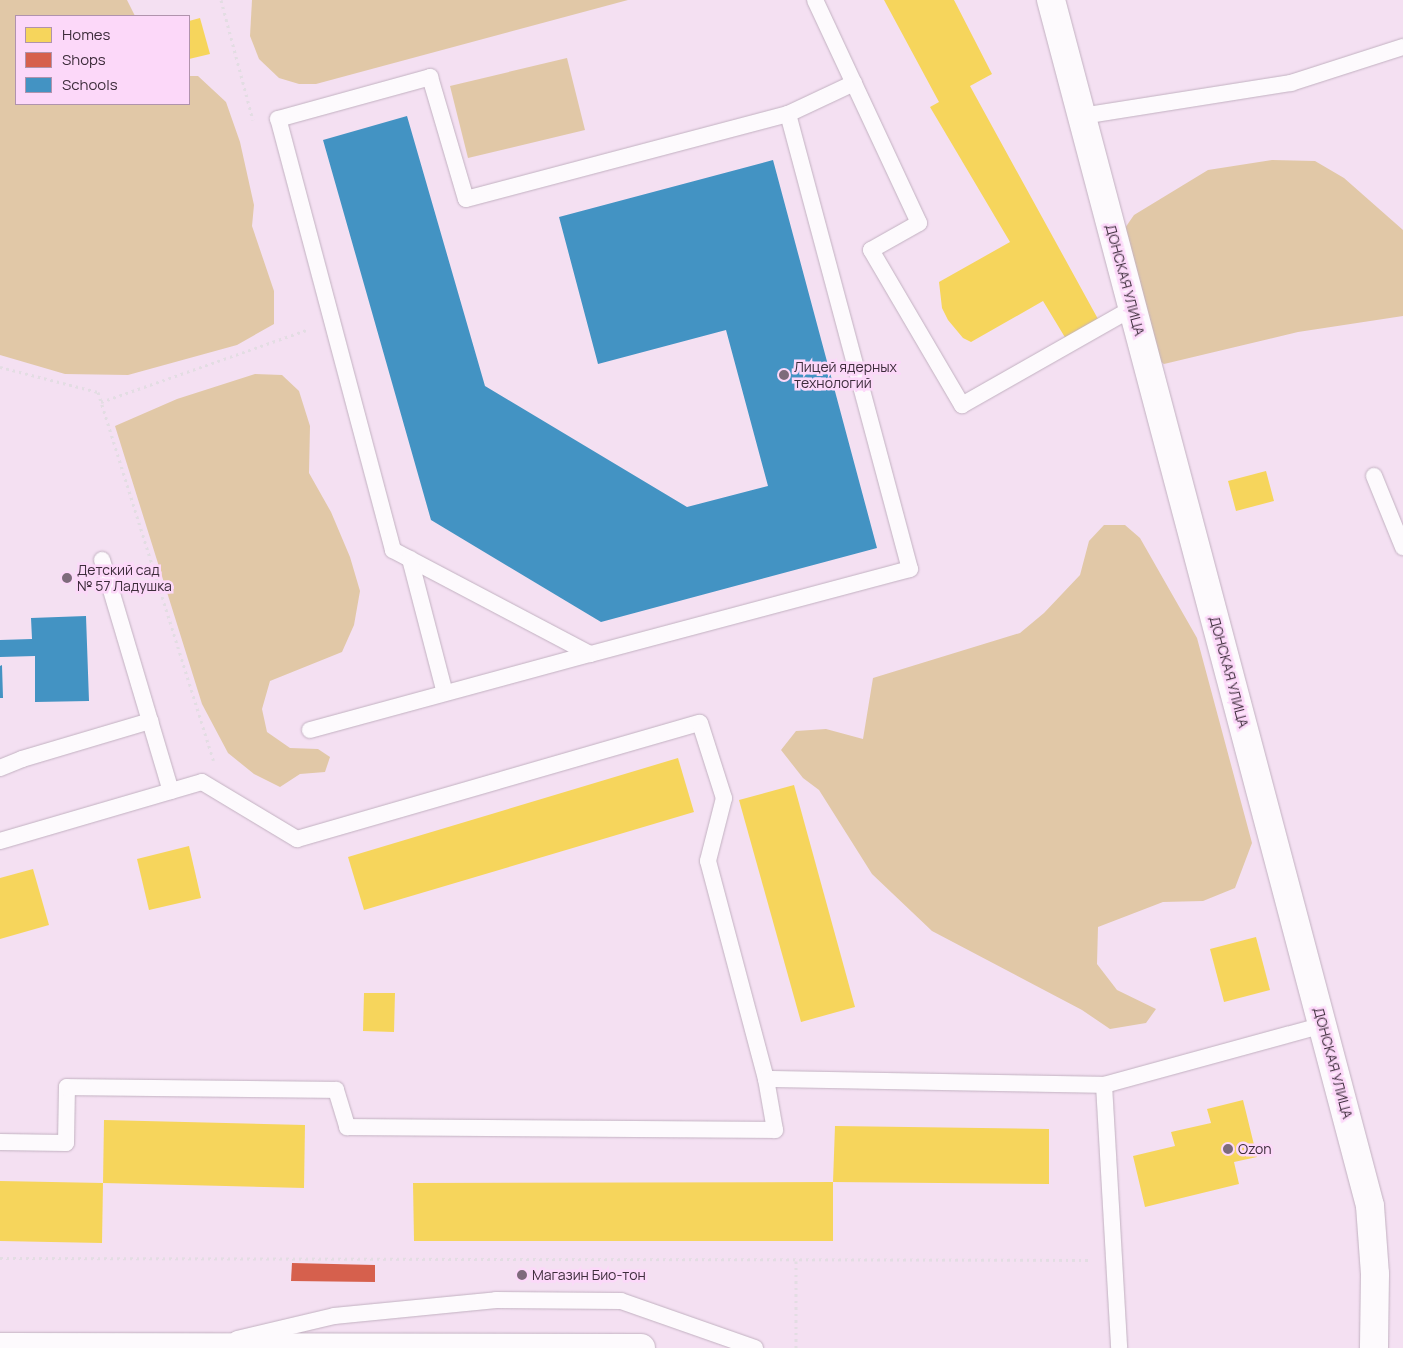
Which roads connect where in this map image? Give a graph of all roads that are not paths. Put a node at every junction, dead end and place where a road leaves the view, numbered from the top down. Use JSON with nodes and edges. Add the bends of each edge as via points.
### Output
{"nodes":[{"id":1,"x":815,"y":0,"type":"edge"},
{"id":2,"x":1051,"y":0,"type":"edge"},
{"id":3,"x":1403,"y":47,"type":"edge"},
{"id":4,"x":854,"y":83,"type":"junction"},
{"id":5,"x":788,"y":114,"type":"junction"},
{"id":6,"x":1082,"y":116,"type":"junction"},
{"id":7,"x":1132,"y":308,"type":"junction"},
{"id":8,"x":1374,"y":476,"type":"dead end"},
{"id":9,"x":1403,"y":547,"type":"edge"},
{"id":10,"x":410,"y":559,"type":"junction"},
{"id":11,"x":102,"y":560,"type":"dead end"},
{"id":12,"x":590,"y":654,"type":"junction"},
{"id":13,"x":445,"y":693,"type":"junction"},
{"id":14,"x":150,"y":721,"type":"junction"},
{"id":15,"x":310,"y":730,"type":"dead end"},
{"id":16,"x":0,"y":768,"type":"edge"},
{"id":17,"x":171,"y":791,"type":"junction"},
{"id":18,"x":0,"y":841,"type":"edge"},
{"id":19,"x":1322,"y":1025,"type":"junction"},
{"id":20,"x":766,"y":1079,"type":"junction"},
{"id":21,"x":1104,"y":1085,"type":"junction"},
{"id":22,"x":0,"y":1142,"type":"edge"},
{"id":23,"x":0,"y":1347,"type":"edge"},
{"id":24,"x":205,"y":1347,"type":"edge"},
{"id":25,"x":641,"y":1348,"type":"edge"},
{"id":26,"x":755,"y":1348,"type":"edge"},
{"id":27,"x":1118,"y":1348,"type":"edge"},
{"id":28,"x":1374,"y":1348,"type":"edge"}],
"edges":[{"from":1,"to":4,"type":"lane"},
{"from":2,"to":6,"type":"main road","name":"ДОНСКАЯ УЛИЦА"},
{"from":3,"to":6,"type":"lane","via":[[1291,84]]},
{"from":4,"to":5,"type":"lane"},
{"from":4,"to":7,"type":"lane","via":[[919,223],[871,250],[962,405]]},
{"from":5,"to":10,"type":"lane","via":[[466,199],[430,77],[278,119],[393,550]]},
{"from":5,"to":12,"type":"lane","via":[[910,569]]},
{"from":6,"to":7,"type":"main road","name":"ДОНСКАЯ УЛИЦА"},
{"from":7,"to":19,"type":"main road","name":"ДОНСКАЯ УЛИЦА"},
{"from":8,"to":9,"type":"lane"},
{"from":10,"to":12,"type":"lane"},
{"from":10,"to":13,"type":"lane"},
{"from":11,"to":14,"type":"lane"},
{"from":12,"to":13,"type":"lane"},
{"from":13,"to":15,"type":"lane"},
{"from":14,"to":16,"type":"lane","via":[[22,758]]},
{"from":14,"to":17,"type":"lane"},
{"from":17,"to":18,"type":"lane"},
{"from":17,"to":20,"type":"lane","via":[[202,782],[297,839],[700,723],[724,798],[708,861]]},
{"from":19,"to":21,"type":"lane"},
{"from":19,"to":28,"type":"main road","name":"ДОНСКАЯ УЛИЦА","via":[[1370,1206],[1375,1274]]},
{"from":20,"to":21,"type":"lane"},
{"from":20,"to":22,"type":"lane","via":[[775,1130],[347,1127],[336,1090],[67,1087],[66,1143]]},
{"from":21,"to":27,"type":"lane"},
{"from":23,"to":24,"type":"main road"},
{"from":24,"to":25,"type":"main road"},
{"from":24,"to":26,"type":"lane","via":[[334,1316],[496,1300],[621,1301]]}]}
